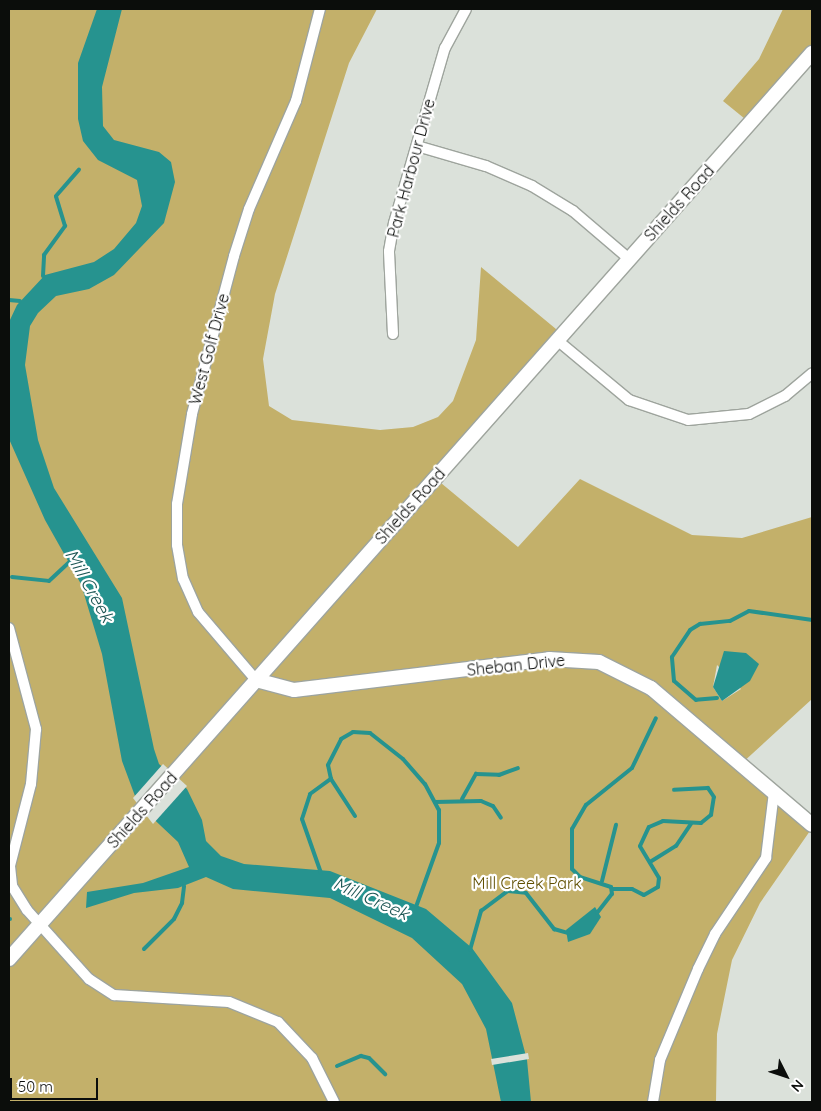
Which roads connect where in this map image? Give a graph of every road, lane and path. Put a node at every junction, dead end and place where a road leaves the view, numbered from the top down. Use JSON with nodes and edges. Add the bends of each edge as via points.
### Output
{"nodes":[{"id":1,"x":320,"y":9,"type":"edge"},
{"id":2,"x":466,"y":9,"type":"edge"},
{"id":3,"x":812,"y":53,"type":"edge"},
{"id":4,"x":417,"y":146,"type":"junction"},
{"id":5,"x":628,"y":258,"type":"junction"},
{"id":6,"x":392,"y":334,"type":"dead end"},
{"id":7,"x":557,"y":340,"type":"junction"},
{"id":8,"x":812,"y":373,"type":"edge"},
{"id":9,"x":9,"y":628,"type":"edge"},
{"id":10,"x":256,"y":680,"type":"junction"},
{"id":11,"x":774,"y":792,"type":"junction"},
{"id":12,"x":812,"y":825,"type":"edge"},
{"id":13,"x":40,"y":924,"type":"junction"},
{"id":14,"x":9,"y":960,"type":"edge"},
{"id":15,"x":334,"y":1102,"type":"edge"},
{"id":16,"x":653,"y":1102,"type":"edge"}],
"edges":[{"from":1,"to":10,"type":"street","name":"West Golf Drive","via":[[296,101],[253,200],[232,265],[192,414],[177,504],[180,562],[198,612]]},
{"from":2,"to":4,"type":"street","name":"Park Harbour Drive","via":[[445,48]]},
{"from":3,"to":5,"type":"main road","name":"Shields Road"},
{"from":4,"to":5,"type":"street","via":[[486,166],[532,186],[573,211]]},
{"from":4,"to":6,"type":"street","name":"Park Harbour Drive","via":[[391,239]]},
{"from":5,"to":7,"type":"main road","name":"Shields Road"},
{"from":7,"to":8,"type":"street","via":[[629,400],[688,420],[749,414],[786,396]]},
{"from":7,"to":10,"type":"main road","name":"Shields Road"},
{"from":9,"to":13,"type":"street","via":[[36,730],[37,750],[14,842],[12,886]]},
{"from":10,"to":11,"type":"main road","name":"Sheban Drive","via":[[294,690],[549,659],[599,662],[651,688]]},
{"from":10,"to":13,"type":"main road","name":"Shields Road"},
{"from":11,"to":12,"type":"main road","name":"Sheban Drive"},
{"from":11,"to":16,"type":"street","via":[[766,858],[707,949],[666,1045]]},
{"from":13,"to":14,"type":"main road","name":"Shields Road"},
{"from":13,"to":15,"type":"street","via":[[89,979],[114,995],[229,1002],[278,1022],[312,1058]]}]}
